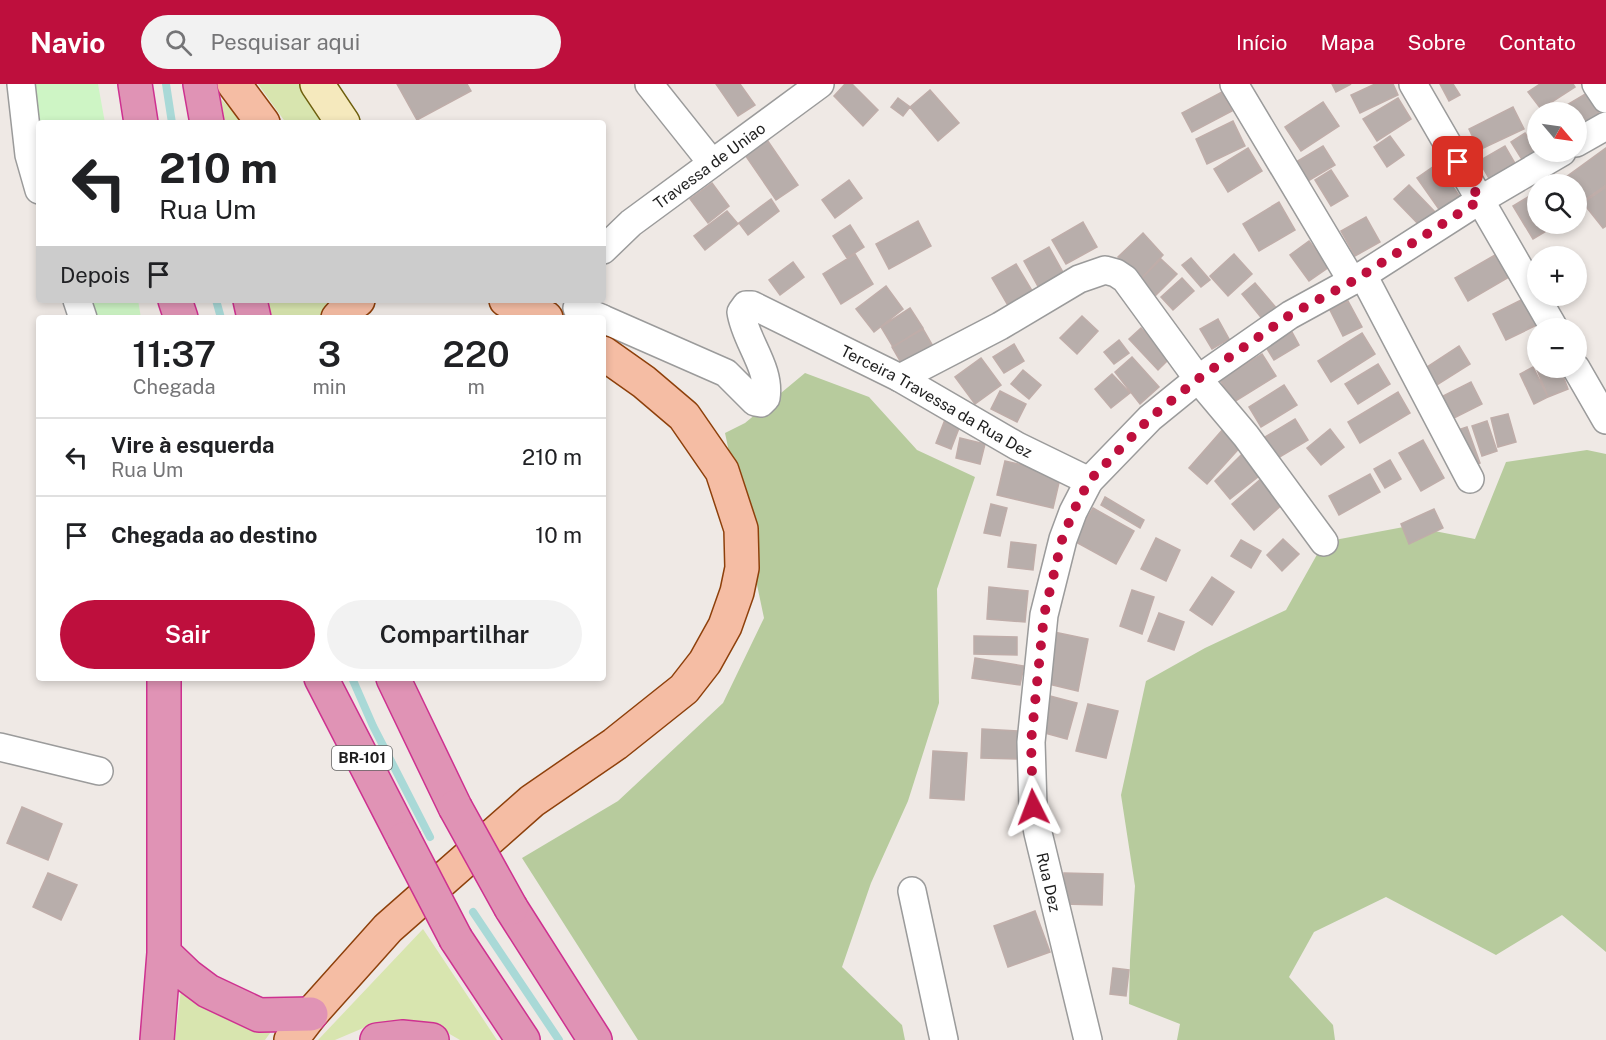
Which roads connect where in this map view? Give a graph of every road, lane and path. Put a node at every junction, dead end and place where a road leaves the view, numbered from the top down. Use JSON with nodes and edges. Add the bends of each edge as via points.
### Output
{"nodes":[{"id":1,"x":21,"y":84,"type":"edge"},
{"id":2,"x":135,"y":84,"type":"edge"},
{"id":3,"x":200,"y":84,"type":"edge"},
{"id":4,"x":234,"y":84,"type":"edge"},
{"id":5,"x":317,"y":84,"type":"edge"},
{"id":6,"x":649,"y":84,"type":"edge"},
{"id":7,"x":820,"y":84,"type":"edge"},
{"id":8,"x":1234,"y":84,"type":"edge"},
{"id":9,"x":1413,"y":84,"type":"edge"},
{"id":10,"x":1596,"y":84,"type":"edge"},
{"id":11,"x":1606,"y":99,"type":"edge"},
{"id":12,"x":141,"y":120,"type":"edge"},
{"id":13,"x":206,"y":120,"type":"edge"},
{"id":14,"x":261,"y":120,"type":"edge"},
{"id":15,"x":341,"y":120,"type":"edge"},
{"id":16,"x":1606,"y":126,"type":"edge"},
{"id":17,"x":1587,"y":137,"type":"edge"},
{"id":18,"x":1545,"y":162,"type":"edge"},
{"id":19,"x":712,"y":163,"type":"junction"},
{"id":20,"x":36,"y":180,"type":"edge"},
{"id":21,"x":1480,"y":200,"type":"junction"},
{"id":22,"x":606,"y":247,"type":"edge"},
{"id":23,"x":1358,"y":278,"type":"junction"},
{"id":24,"x":354,"y":303,"type":"edge"},
{"id":25,"x":514,"y":303,"type":"edge"},
{"id":26,"x":341,"y":315,"type":"edge"},
{"id":27,"x":540,"y":315,"type":"edge"},
{"id":28,"x":1548,"y":318,"type":"edge"},
{"id":29,"x":606,"y":321,"type":"edge"},
{"id":30,"x":606,"y":355,"type":"edge"},
{"id":31,"x":900,"y":378,"type":"junction"},
{"id":32,"x":1582,"y":378,"type":"edge"},
{"id":33,"x":1198,"y":379,"type":"junction"},
{"id":34,"x":1606,"y":420,"type":"edge"},
{"id":35,"x":1470,"y":479,"type":"dead end"},
{"id":36,"x":1089,"y":481,"type":"junction"},
{"id":37,"x":1324,"y":542,"type":"dead end"},
{"id":38,"x":164,"y":681,"type":"edge"},
{"id":39,"x":323,"y":681,"type":"edge"},
{"id":40,"x":394,"y":681,"type":"edge"},
{"id":41,"x":0,"y":747,"type":"edge"},
{"id":42,"x":99,"y":771,"type":"dead end"},
{"id":43,"x":912,"y":891,"type":"dead end"},
{"id":44,"x":164,"y":953,"type":"junction"},
{"id":45,"x":311,"y":1014,"type":"junction"},
{"id":46,"x":157,"y":1040,"type":"edge"},
{"id":47,"x":291,"y":1040,"type":"edge"},
{"id":48,"x":377,"y":1040,"type":"edge"},
{"id":49,"x":432,"y":1040,"type":"edge"},
{"id":50,"x":523,"y":1040,"type":"edge"},
{"id":51,"x":595,"y":1040,"type":"edge"},
{"id":52,"x":944,"y":1040,"type":"edge"},
{"id":53,"x":1088,"y":1040,"type":"edge"}],
"edges":[{"from":1,"to":20,"type":"street","via":[[29,155]]},
{"from":2,"to":12,"type":"highway"},
{"from":3,"to":13,"type":"highway"},
{"from":4,"to":14,"type":"main road"},
{"from":5,"to":15,"type":"street"},
{"from":6,"to":19,"type":"street"},
{"from":7,"to":19,"type":"street","name":"Travessa de Uniao"},
{"from":8,"to":23,"type":"street"},
{"from":9,"to":21,"type":"street"},
{"from":10,"to":11,"type":"street"},
{"from":16,"to":17,"type":"street"},
{"from":18,"to":21,"type":"street","name":"Rua Dez"},
{"from":19,"to":22,"type":"street","name":"Travessa de Uniao"},
{"from":21,"to":23,"type":"street","name":"Rua Dez"},
{"from":21,"to":28,"type":"street"},
{"from":23,"to":33,"type":"street","name":"Rua Dez","via":[[1290,315]]},
{"from":23,"to":35,"type":"street"},
{"from":24,"to":26,"type":"main road"},
{"from":25,"to":27,"type":"main road"},
{"from":29,"to":31,"type":"street","name":"Terceira Travessa da Rua Dez","via":[[726,373],[758,403],[766,398],[766,384],[742,323],[742,309],[746,305]]},
{"from":30,"to":45,"type":"main road","via":[[684,416],[722,471],[741,529],[742,568],[725,626],[684,689],[615,744],[532,801],[388,928]]},
{"from":31,"to":33,"type":"street","via":[[1079,279],[1105,270],[1125,279]]},
{"from":31,"to":36,"type":"street","name":"Terceira Travessa da Rua Dez","via":[[1017,446]]},
{"from":32,"to":34,"type":"street"},
{"from":33,"to":36,"type":"street","name":"Rua Dez","via":[[1150,418]]},
{"from":33,"to":37,"type":"street","via":[[1246,436]]},
{"from":36,"to":53,"type":"street","name":"Rua Dez","via":[[1062,540],[1044,615],[1031,742],[1036,824]]},
{"from":38,"to":44,"type":"highway"},
{"from":39,"to":50,"type":"highway","number":"BR-101","bridge":true,"via":[[456,939]]},
{"from":40,"to":51,"type":"highway","bridge":true,"via":[[455,807],[511,908]]},
{"from":41,"to":42,"type":"street"},
{"from":43,"to":52,"type":"street"},
{"from":44,"to":45,"type":"highway","via":[[208,991],[259,1015]]},
{"from":44,"to":46,"type":"highway"},
{"from":45,"to":47,"type":"main road"},
{"from":48,"to":49,"type":"highway"}]}
